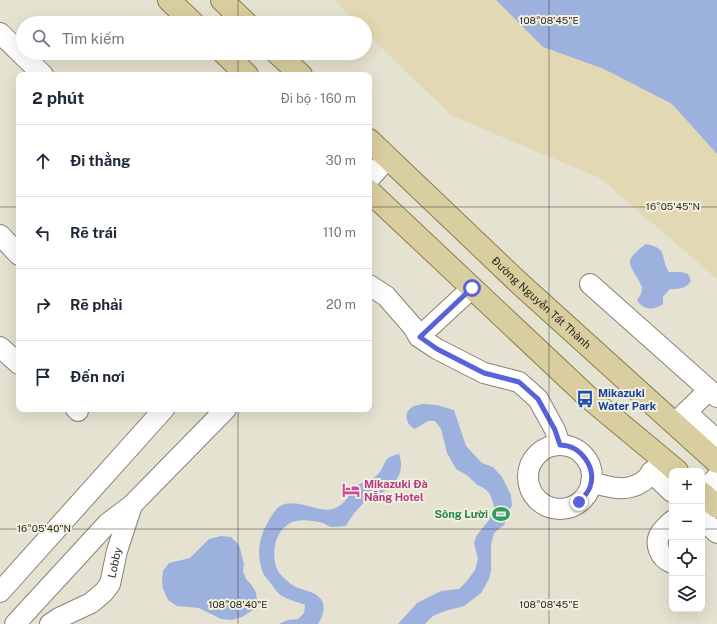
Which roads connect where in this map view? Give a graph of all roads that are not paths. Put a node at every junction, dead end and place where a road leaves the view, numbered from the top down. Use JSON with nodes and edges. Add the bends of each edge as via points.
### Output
{"nodes":[{"id":1,"x":169,"y":0,"type":"edge"},
{"id":2,"x":222,"y":0,"type":"edge"},
{"id":3,"x":186,"y":16,"type":"edge"},
{"id":4,"x":239,"y":16,"type":"edge"},
{"id":5,"x":0,"y":33,"type":"edge"},
{"id":6,"x":16,"y":49,"type":"edge"},
{"id":7,"x":28,"y":60,"type":"edge"},
{"id":8,"x":231,"y":60,"type":"edge"},
{"id":9,"x":284,"y":60,"type":"edge"},
{"id":10,"x":40,"y":72,"type":"edge"},
{"id":11,"x":244,"y":72,"type":"edge"},
{"id":12,"x":297,"y":72,"type":"edge"},
{"id":13,"x":372,"y":143,"type":"edge"},
{"id":14,"x":388,"y":158,"type":"junction"},
{"id":15,"x":372,"y":176,"type":"edge"},
{"id":16,"x":372,"y":194,"type":"edge"},
{"id":17,"x":0,"y":235,"type":"edge"},
{"id":18,"x":16,"y":252,"type":"edge"},
{"id":19,"x":590,"y":284,"type":"dead end"},
{"id":20,"x":372,"y":287,"type":"edge"},
{"id":21,"x":472,"y":288,"type":"junction"},
{"id":22,"x":420,"y":337,"type":"junction"},
{"id":23,"x":0,"y":348,"type":"edge"},
{"id":24,"x":16,"y":361,"type":"edge"},
{"id":25,"x":713,"y":393,"type":"edge"},
{"id":26,"x":161,"y":412,"type":"edge"},
{"id":27,"x":223,"y":412,"type":"edge"},
{"id":28,"x":680,"y":418,"type":"junction"},
{"id":29,"x":713,"y":435,"type":"edge"},
{"id":30,"x":560,"y":445,"type":"junction"},
{"id":31,"x":717,"y":462,"type":"edge"},
{"id":32,"x":664,"y":475,"type":"edge"},
{"id":33,"x":717,"y":477,"type":"edge"},
{"id":34,"x":591,"y":482,"type":"junction"},
{"id":35,"x":669,"y":488,"type":"edge"},
{"id":36,"x":705,"y":490,"type":"edge"},
{"id":37,"x":705,"y":496,"type":"edge"},
{"id":38,"x":132,"y":504,"type":"junction"},
{"id":39,"x":717,"y":507,"type":"edge"},
{"id":40,"x":705,"y":523,"type":"edge"},
{"id":41,"x":669,"y":524,"type":"edge"},
{"id":42,"x":717,"y":533,"type":"edge"},
{"id":43,"x":669,"y":562,"type":"edge"},
{"id":44,"x":0,"y":592,"type":"edge"},
{"id":45,"x":54,"y":621,"type":"edge"},
{"id":46,"x":15,"y":624,"type":"edge"}],
"edges":[{"from":1,"to":3,"type":"main road"},
{"from":2,"to":4,"type":"main road"},
{"from":5,"to":6,"type":"street"},
{"from":7,"to":10,"type":"street"},
{"from":8,"to":11,"type":"main road"},
{"from":9,"to":12,"type":"main road"},
{"from":13,"to":14,"type":"main road","name":"Đường Nguyễn Tất Thành"},
{"from":14,"to":15,"type":"street"},
{"from":14,"to":28,"type":"main road","name":"Đường Nguyễn Tất Thành","via":[[518,282]]},
{"from":16,"to":21,"type":"main road"},
{"from":17,"to":18,"type":"street"},
{"from":19,"to":25,"type":"street"},
{"from":20,"to":22,"type":"street","via":[[386,296]]},
{"from":21,"to":22,"type":"street"},
{"from":21,"to":32,"type":"main road","via":[[588,397],[641,442]]},
{"from":22,"to":30,"type":"street","via":[[437,349],[484,373],[519,382],[538,399]]},
{"from":23,"to":24,"type":"street"},
{"from":25,"to":28,"type":"street"},
{"from":26,"to":44,"type":"street"},
{"from":27,"to":38,"type":"street"},
{"from":28,"to":29,"type":"street"},
{"from":28,"to":31,"type":"main road","name":"Đường Nguyễn Tất Thành"},
{"from":30,"to":34,"type":"street","via":[[579,451],[585,458],[590,466]]},
{"from":30,"to":34,"type":"street","via":[[544,449],[532,461],[528,478],[534,496],[550,508],[570,507],[586,495]]},
{"from":32,"to":34,"type":"street","via":[[626,489]]},
{"from":32,"to":35,"type":"street"},
{"from":33,"to":36,"type":"street"},
{"from":37,"to":39,"type":"main road"},
{"from":38,"to":45,"type":"street","name":"Lobby","via":[[117,551],[110,584],[91,602]]},
{"from":38,"to":46,"type":"street","via":[[108,523]]},
{"from":40,"to":42,"type":"street"},
{"from":41,"to":43,"type":"street","via":[[658,539],[658,547],[664,559]]}]}
